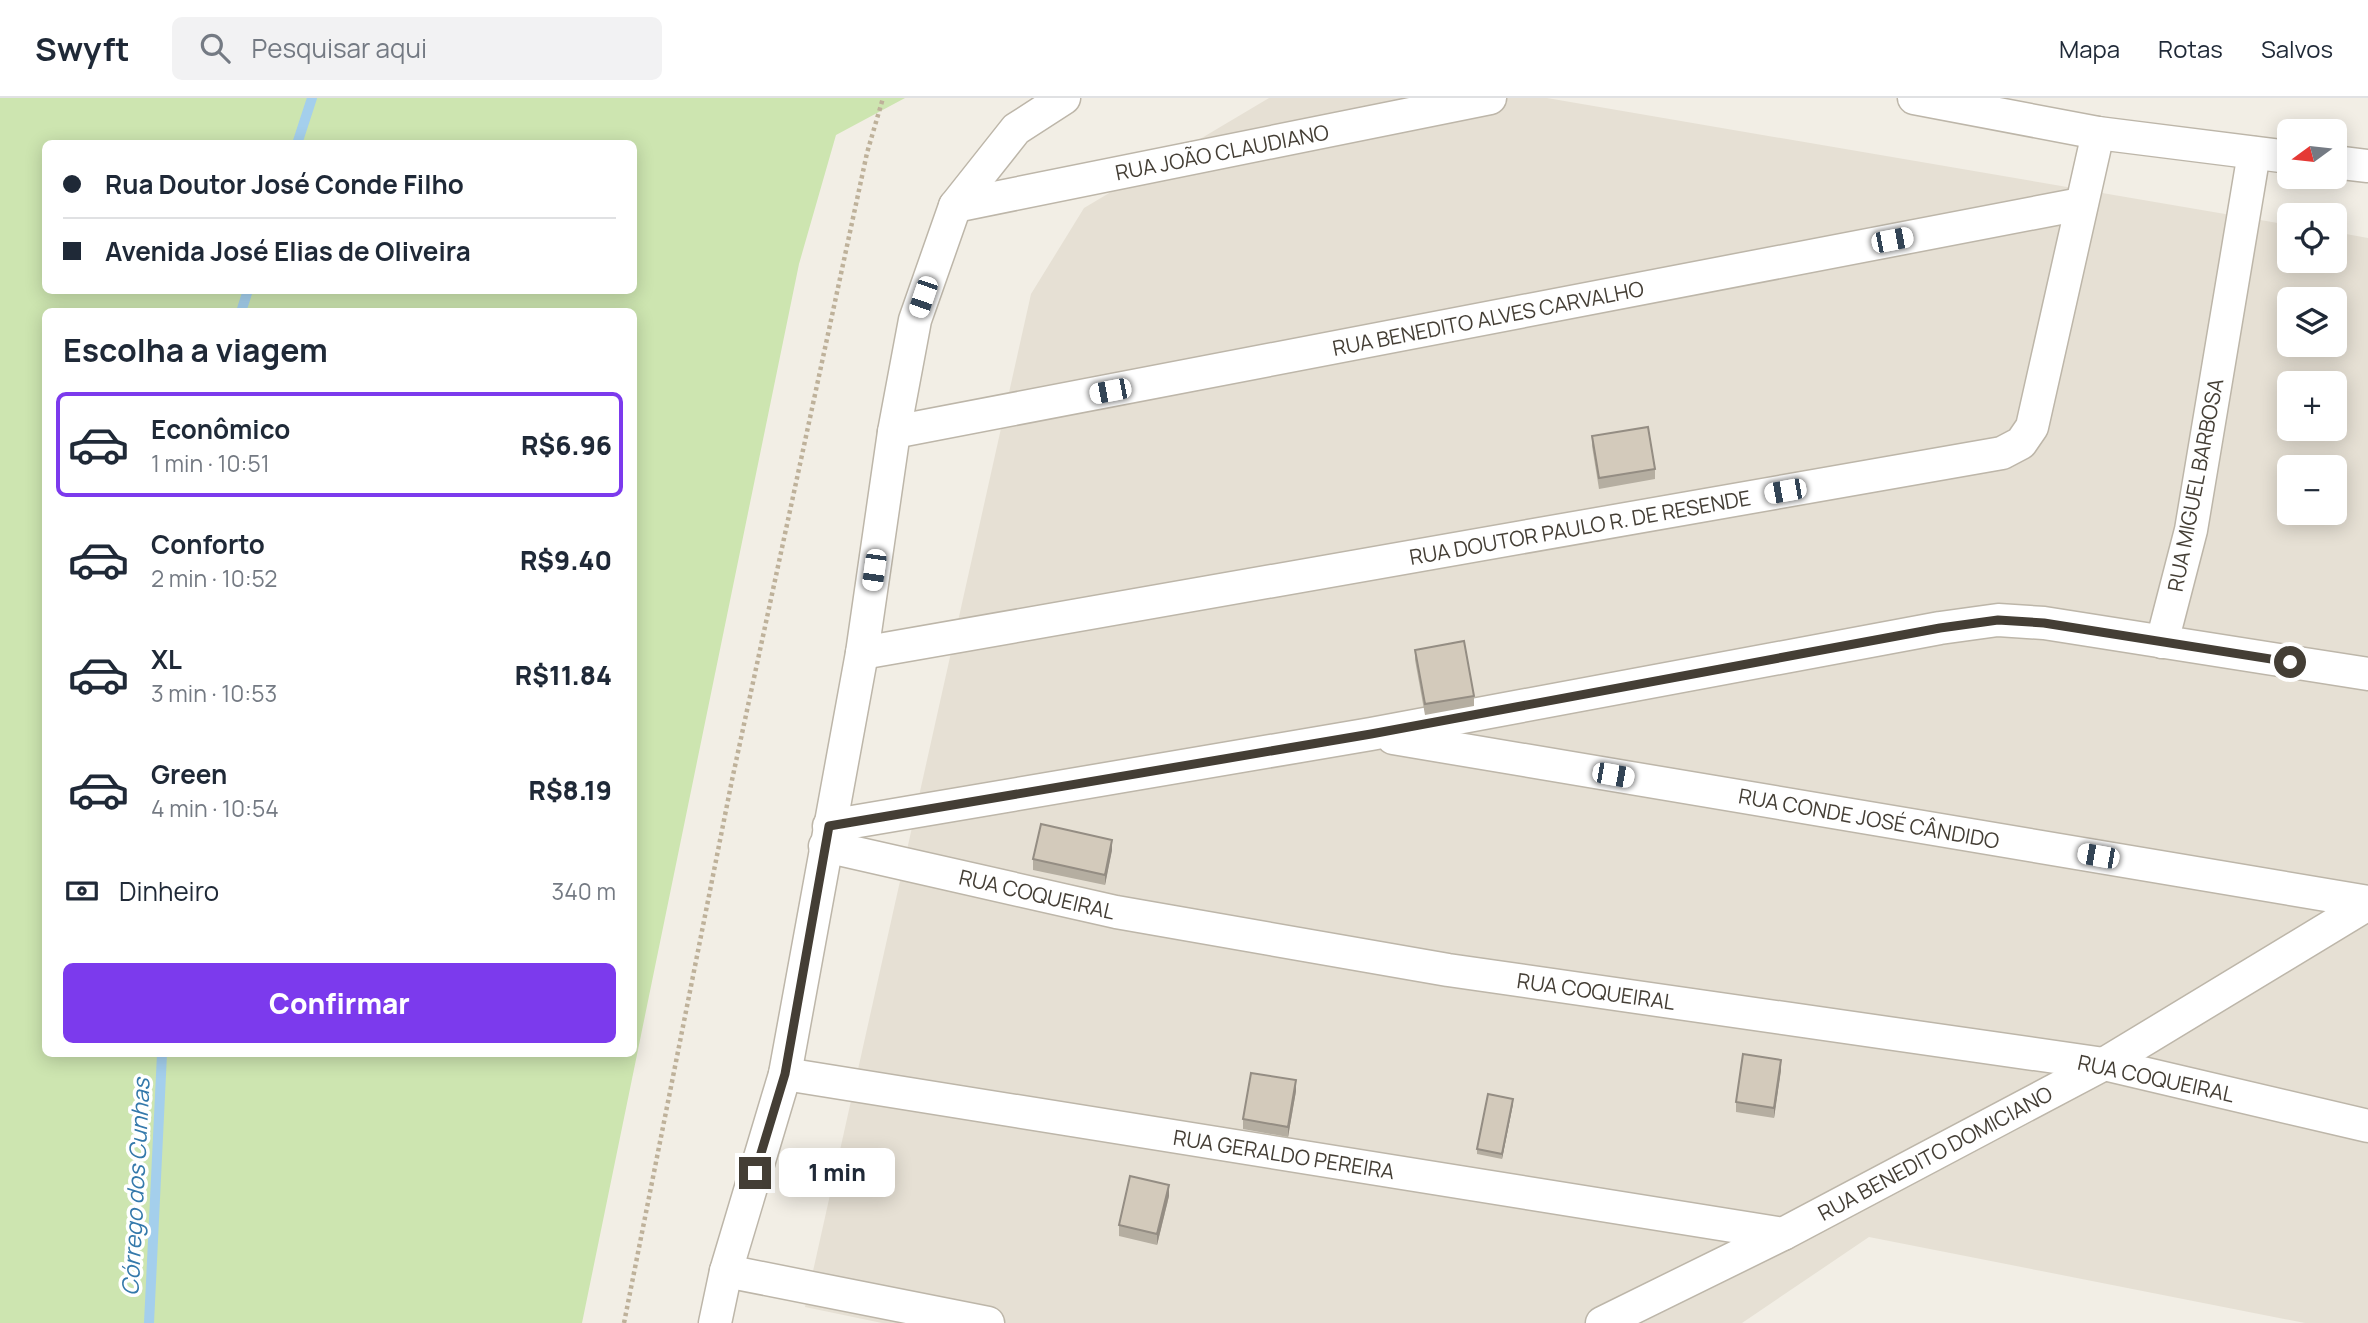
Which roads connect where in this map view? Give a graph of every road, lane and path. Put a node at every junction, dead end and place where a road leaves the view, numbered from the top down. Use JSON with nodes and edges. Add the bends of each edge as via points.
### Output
{"nodes":[{"id":1,"x":883,"y":98,"type":"edge"},
{"id":2,"x":1064,"y":98,"type":"edge"},
{"id":3,"x":1490,"y":98,"type":"edge"},
{"id":4,"x":1929,"y":99,"type":"edge"},
{"id":5,"x":2098,"y":133,"type":"junction"},
{"id":6,"x":2254,"y":153,"type":"junction"},
{"id":7,"x":2277,"y":156,"type":"edge"},
{"id":8,"x":2347,"y":164,"type":"edge"},
{"id":9,"x":2368,"y":166,"type":"edge"},
{"id":10,"x":2081,"y":204,"type":"junction"},
{"id":11,"x":955,"y":206,"type":"junction"},
{"id":12,"x":894,"y":432,"type":"junction"},
{"id":13,"x":2162,"y":642,"type":"junction"},
{"id":14,"x":862,"y":653,"type":"junction"},
{"id":15,"x":2368,"y":674,"type":"edge"},
{"id":16,"x":1371,"y":734,"type":"junction"},
{"id":17,"x":827,"y":836,"type":"junction"},
{"id":18,"x":2368,"y":903,"type":"edge"},
{"id":19,"x":2104,"y":1064,"type":"junction"},
{"id":20,"x":785,"y":1074,"type":"junction"},
{"id":21,"x":2368,"y":1126,"type":"edge"},
{"id":22,"x":1783,"y":1234,"type":"junction"},
{"id":23,"x":726,"y":1271,"type":"junction"},
{"id":24,"x":624,"y":1323,"type":"edge"},
{"id":25,"x":715,"y":1323,"type":"edge"},
{"id":26,"x":988,"y":1323,"type":"edge"},
{"id":27,"x":1602,"y":1323,"type":"edge"}],
"edges":[{"from":1,"to":24,"type":"path","via":[[864,166],[737,753]]},
{"from":2,"to":11,"type":"street","via":[[1016,128]]},
{"from":3,"to":11,"type":"street","name":"RUA JOÃO CLAUDIANO"},
{"from":4,"to":5,"type":"street"},
{"from":5,"to":6,"type":"street"},
{"from":5,"to":10,"type":"street","name":"RUA DOUTOR PAULO R. DE RESENDE"},
{"from":6,"to":7,"type":"street"},
{"from":6,"to":13,"type":"street","name":"RUA MIGUEL BARBOSA","via":[[2191,530]]},
{"from":8,"to":9,"type":"street"},
{"from":10,"to":12,"type":"street","name":"RUA BENEDITO ALVES CARVALHO"},
{"from":10,"to":14,"type":"street","name":"RUA DOUTOR PAULO R. DE RESENDE","via":[[2032,427],[2021,443],[2003,453]]},
{"from":11,"to":12,"type":"street","via":[[915,320]]},
{"from":12,"to":14,"type":"street"},
{"from":13,"to":15,"type":"street"},
{"from":13,"to":16,"type":"street","via":[[1998,620]]},
{"from":14,"to":17,"type":"street"},
{"from":16,"to":17,"type":"street"},
{"from":16,"to":18,"type":"street","name":"RUA CONDE JOSÉ CÂNDIDO"},
{"from":17,"to":19,"type":"street","name":"RUA COQUEIRAL","via":[[1116,912],[1448,970]]},
{"from":17,"to":20,"type":"street"},
{"from":18,"to":19,"type":"street","name":"RUA BENEDITO DOMICIANO"},
{"from":19,"to":21,"type":"street","name":"RUA COQUEIRAL"},
{"from":19,"to":22,"type":"street","name":"RUA BENEDITO DOMICIANO"},
{"from":20,"to":22,"type":"street","name":"RUA GERALDO PEREIRA"},
{"from":20,"to":23,"type":"street"},
{"from":22,"to":27,"type":"street","name":"RUA BENEDITO DOMICIANO"},
{"from":23,"to":25,"type":"street"},
{"from":23,"to":26,"type":"street"}]}
